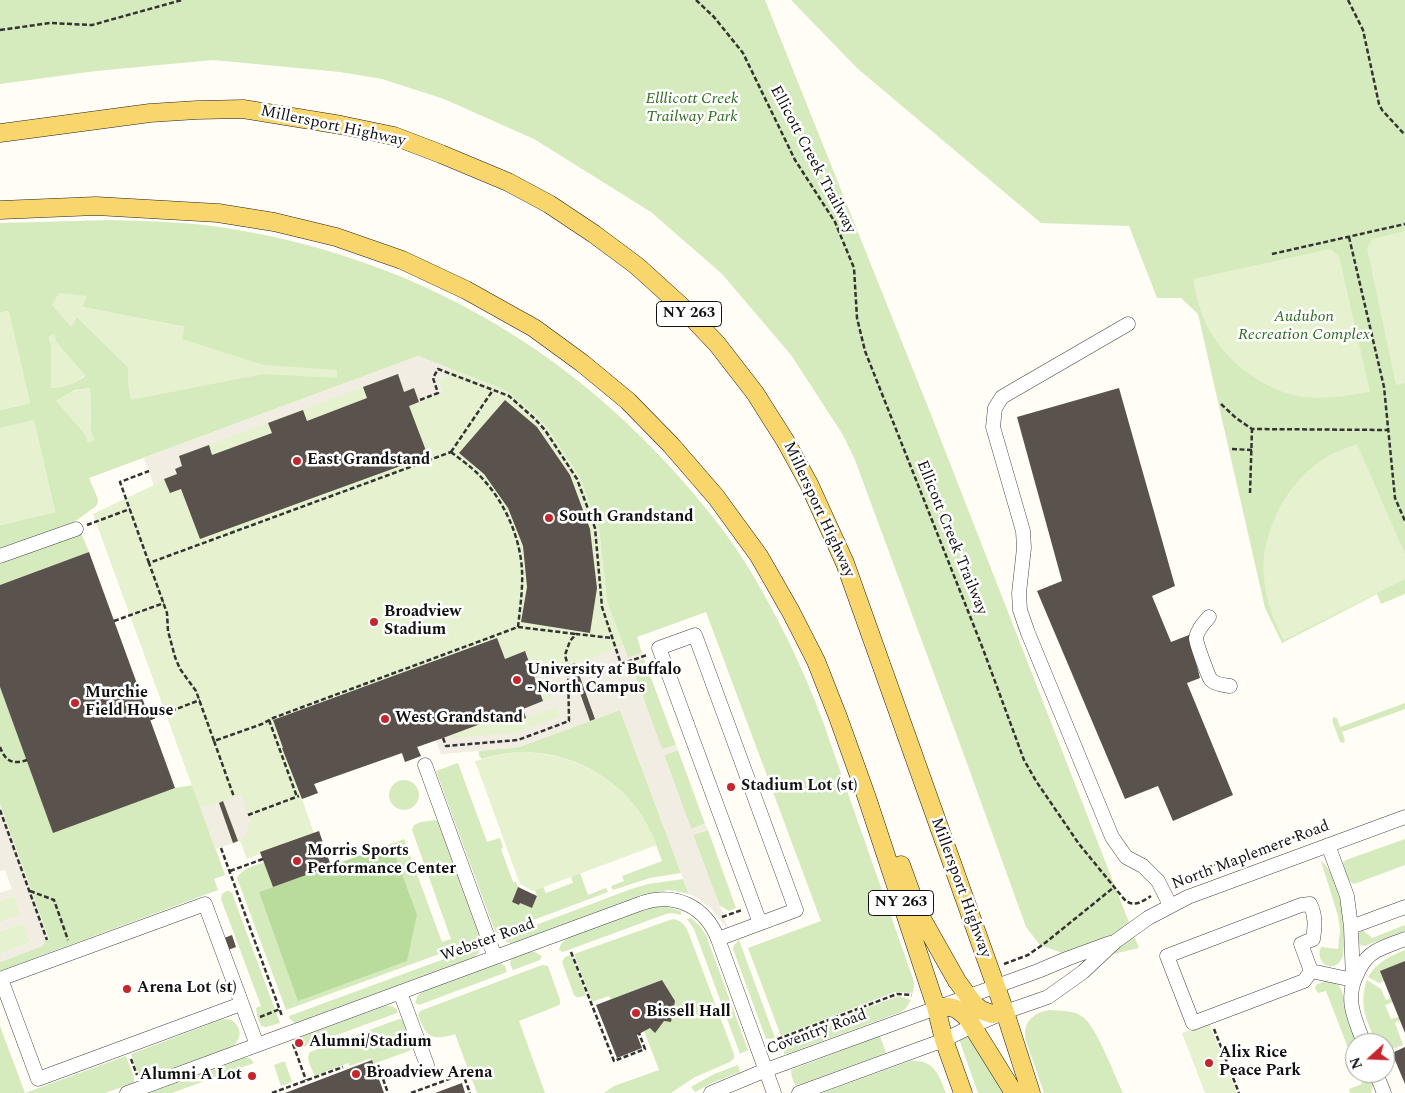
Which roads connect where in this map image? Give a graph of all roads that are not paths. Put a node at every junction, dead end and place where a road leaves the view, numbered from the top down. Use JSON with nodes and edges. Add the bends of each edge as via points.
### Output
{"nodes":[{"id":1,"x":0,"y":132,"type":"edge"},
{"id":2,"x":0,"y":210,"type":"edge"},
{"id":3,"x":1128,"y":324,"type":"dead end"},
{"id":4,"x":76,"y":529,"type":"road end"},
{"id":5,"x":0,"y":556,"type":"edge"},
{"id":6,"x":1209,"y":617,"type":"dead end"},
{"id":7,"x":1230,"y":686,"type":"dead end"},
{"id":8,"x":425,"y":765,"type":"dead end"},
{"id":9,"x":867,"y":798,"type":"junction"},
{"id":10,"x":1405,"y":818,"type":"edge"},
{"id":11,"x":1328,"y":845,"type":"junction"},
{"id":12,"x":1170,"y":905,"type":"junction"},
{"id":13,"x":1405,"y":907,"type":"edge"},
{"id":14,"x":760,"y":923,"type":"junction"},
{"id":15,"x":1351,"y":927,"type":"junction"},
{"id":16,"x":718,"y":939,"type":"junction"},
{"id":17,"x":1405,"y":939,"type":"edge"},
{"id":18,"x":1116,"y":941,"type":"junction"},
{"id":19,"x":495,"y":957,"type":"junction"},
{"id":20,"x":1311,"y":971,"type":"junction"},
{"id":21,"x":1,"y":979,"type":"edge"},
{"id":22,"x":1353,"y":980,"type":"junction"},
{"id":23,"x":995,"y":987,"type":"junction"},
{"id":24,"x":400,"y":992,"type":"junction"},
{"id":25,"x":968,"y":996,"type":"junction"},
{"id":26,"x":241,"y":1004,"type":"junction"},
{"id":27,"x":936,"y":1007,"type":"junction"},
{"id":28,"x":1005,"y":1012,"type":"junction"},
{"id":29,"x":972,"y":1026,"type":"junction"},
{"id":30,"x":1360,"y":1033,"type":"edge"},
{"id":31,"x":944,"y":1040,"type":"junction"},
{"id":32,"x":257,"y":1045,"type":"junction"},
{"id":33,"x":427,"y":1065,"type":"dead end"},
{"id":34,"x":766,"y":1070,"type":"junction"},
{"id":35,"x":127,"y":1093,"type":"edge"},
{"id":36,"x":711,"y":1093,"type":"edge"},
{"id":37,"x":774,"y":1093,"type":"edge"},
{"id":38,"x":799,"y":1093,"type":"edge"},
{"id":39,"x":963,"y":1093,"type":"edge"},
{"id":40,"x":1014,"y":1093,"type":"edge"},
{"id":41,"x":1031,"y":1093,"type":"edge"}],
"edges":[{"from":1,"to":23,"type":"main road","name":"Millersport Highway","number":"NY 263","via":[[150,113],[243,110],[394,136],[508,182],[549,204],[637,266],[717,344],[756,393],[809,484],[845,563]]},
{"from":2,"to":9,"type":"main road","number":"NY 263","via":[[96,206],[218,213],[274,222],[336,237],[402,260],[466,290],[534,328],[628,401],[716,497],[759,556],[816,661]]},
{"from":3,"to":12,"type":"street","via":[[1002,397],[995,408],[993,427],[1023,530],[1019,593],[1020,610],[1028,633],[1112,837],[1126,857],[1144,866],[1158,881]]},
{"from":4,"to":5,"type":"street"},
{"from":6,"to":7,"type":"street","via":[[1196,638],[1211,680]]},
{"from":8,"to":19,"type":"street"},
{"from":9,"to":25,"type":"main road","via":[[897,852],[918,912]]},
{"from":9,"to":27,"type":"main road","number":"NY 263"},
{"from":10,"to":11,"type":"street","name":"North Maplemere Road"},
{"from":11,"to":12,"type":"street","name":"North Maplemere Road"},
{"from":11,"to":15,"type":"street","via":[[1346,896]]},
{"from":12,"to":18,"type":"street","name":"North Maplemere Road"},
{"from":13,"to":15,"type":"street"},
{"from":14,"to":14,"type":"street","via":[[796,910],[695,635],[659,648]]},
{"from":14,"to":16,"type":"street"},
{"from":15,"to":22,"type":"street"},
{"from":16,"to":19,"type":"street","name":"Webster Road","via":[[707,919],[691,906],[655,899]]},
{"from":16,"to":34,"type":"street","name":"Webster Road"},
{"from":17,"to":22,"type":"street","via":[[1374,952],[1364,960]]},
{"from":18,"to":23,"type":"street","name":"North Maplemere Road"},
{"from":18,"to":28,"type":"street","name":"North Maplemere Road","via":[[1083,972],[1048,997]]},
{"from":19,"to":24,"type":"street","name":"Webster Road"},
{"from":20,"to":20,"type":"street","via":[[1304,981],[1193,1023],[1167,956],[1310,904],[1314,912],[1313,939],[1301,944]]},
{"from":20,"to":22,"type":"street"},
{"from":21,"to":26,"type":"street","via":[[38,1079]]},
{"from":21,"to":26,"type":"street","via":[[205,904]]},
{"from":22,"to":30,"type":"street","via":[[1351,1006]]},
{"from":23,"to":25,"type":"street","name":"North Maplemere Road"},
{"from":23,"to":28,"type":"main road","name":"Millersport Highway","number":"NY 263"},
{"from":24,"to":32,"type":"street","name":"Webster Road"},
{"from":24,"to":33,"type":"street"},
{"from":25,"to":27,"type":"street","name":"Coventry Road"},
{"from":25,"to":28,"type":"main road","via":[[981,1010],[992,1014]]},
{"from":26,"to":32,"type":"street"},
{"from":27,"to":29,"type":"main road","via":[[950,1006]]},
{"from":27,"to":31,"type":"main road","number":"NY 263"},
{"from":27,"to":34,"type":"street","name":"Coventry Road"},
{"from":28,"to":29,"type":"street","name":"North Maplemere Road"},
{"from":28,"to":41,"type":"main road","name":"Millersport Highway","number":"NY 263"},
{"from":29,"to":31,"type":"street","name":"North Maplemere Road"},
{"from":29,"to":40,"type":"main road"},
{"from":31,"to":38,"type":"street"},
{"from":31,"to":39,"type":"main road","number":"NY 263"},
{"from":32,"to":35,"type":"street","name":"Webster Road"},
{"from":34,"to":36,"type":"street","name":"Coventry Road"},
{"from":34,"to":37,"type":"street","name":"Webster Road"}]}
